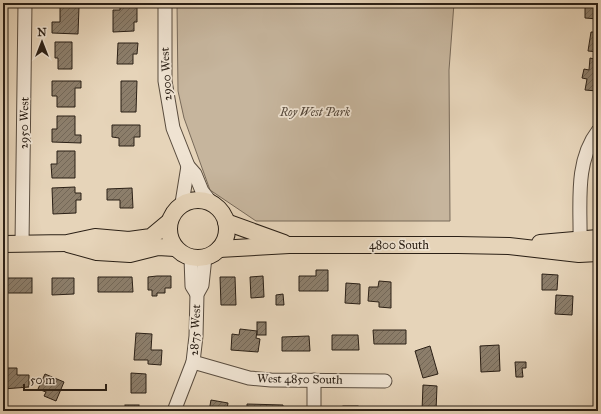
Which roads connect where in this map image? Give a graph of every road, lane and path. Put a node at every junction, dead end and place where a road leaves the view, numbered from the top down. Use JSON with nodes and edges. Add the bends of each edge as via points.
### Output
{"nodes":[{"id":1,"x":25,"y":3,"type":"edge"},
{"id":2,"x":165,"y":3,"type":"edge"},
{"id":3,"x":598,"y":131,"type":"edge"},
{"id":4,"x":188,"y":166,"type":"junction"},
{"id":5,"x":182,"y":203,"type":"junction"},
{"id":6,"x":212,"y":204,"type":"junction"},
{"id":7,"x":169,"y":222,"type":"junction"},
{"id":8,"x":226,"y":222,"type":"junction"},
{"id":9,"x":580,"y":238,"type":"junction"},
{"id":10,"x":598,"y":238,"type":"edge"},
{"id":11,"x":67,"y":243,"type":"junction"},
{"id":12,"x":3,"y":244,"type":"edge"},
{"id":13,"x":22,"y":244,"type":"junction"},
{"id":14,"x":289,"y":245,"type":"junction"},
{"id":15,"x":509,"y":246,"type":"junction"},
{"id":16,"x":175,"y":248,"type":"junction"},
{"id":17,"x":219,"y":249,"type":"junction"},
{"id":18,"x":598,"y":253,"type":"edge"},
{"id":19,"x":198,"y":258,"type":"junction"},
{"id":20,"x":193,"y":362,"type":"junction"},
{"id":21,"x":314,"y":380,"type":"junction"},
{"id":22,"x":385,"y":381,"type":"dead end"},
{"id":23,"x":174,"y":411,"type":"edge"},
{"id":24,"x":314,"y":411,"type":"edge"}],
"edges":[{"from":1,"to":13,"type":"street","name":"2950 West"},
{"from":2,"to":4,"type":"street","name":"2900 West","via":[[167,103],[173,128]]},
{"from":3,"to":9,"type":"street","via":[[585,155]]},
{"from":4,"to":5,"type":"street"},
{"from":4,"to":6,"type":"street"},
{"from":5,"to":6,"type":"main road","via":[[203,200]]},
{"from":5,"to":7,"type":"main road","via":[[172,214]]},
{"from":6,"to":8,"type":"main road","via":[[223,214]]},
{"from":7,"to":11,"type":"main road","via":[[151,237],[129,240],[95,237]]},
{"from":7,"to":16,"type":"main road","via":[[170,240]]},
{"from":8,"to":14,"type":"main road","name":"4800 South"},
{"from":8,"to":17,"type":"main road","via":[[225,241]]},
{"from":9,"to":10,"type":"main road","name":"4800 South"},
{"from":9,"to":15,"type":"main road","name":"4800 South"},
{"from":11,"to":13,"type":"main road"},
{"from":11,"to":16,"type":"main road","via":[[97,252],[130,254],[158,247]]},
{"from":12,"to":13,"type":"main road"},
{"from":14,"to":15,"type":"main road","name":"4800 South"},
{"from":14,"to":17,"type":"main road","name":"4800 South"},
{"from":15,"to":18,"type":"main road","name":"4800 South","via":[[579,254]]},
{"from":16,"to":19,"type":"main road"},
{"from":17,"to":19,"type":"main road"},
{"from":19,"to":20,"type":"street","name":"2875 West","via":[[192,286],[197,294]]},
{"from":20,"to":21,"type":"street","name":"West 4850 South","via":[[249,378]]},
{"from":20,"to":23,"type":"street","name":"2875 West"},
{"from":21,"to":22,"type":"street","name":"West 4850 South"},
{"from":21,"to":24,"type":"street"}]}
